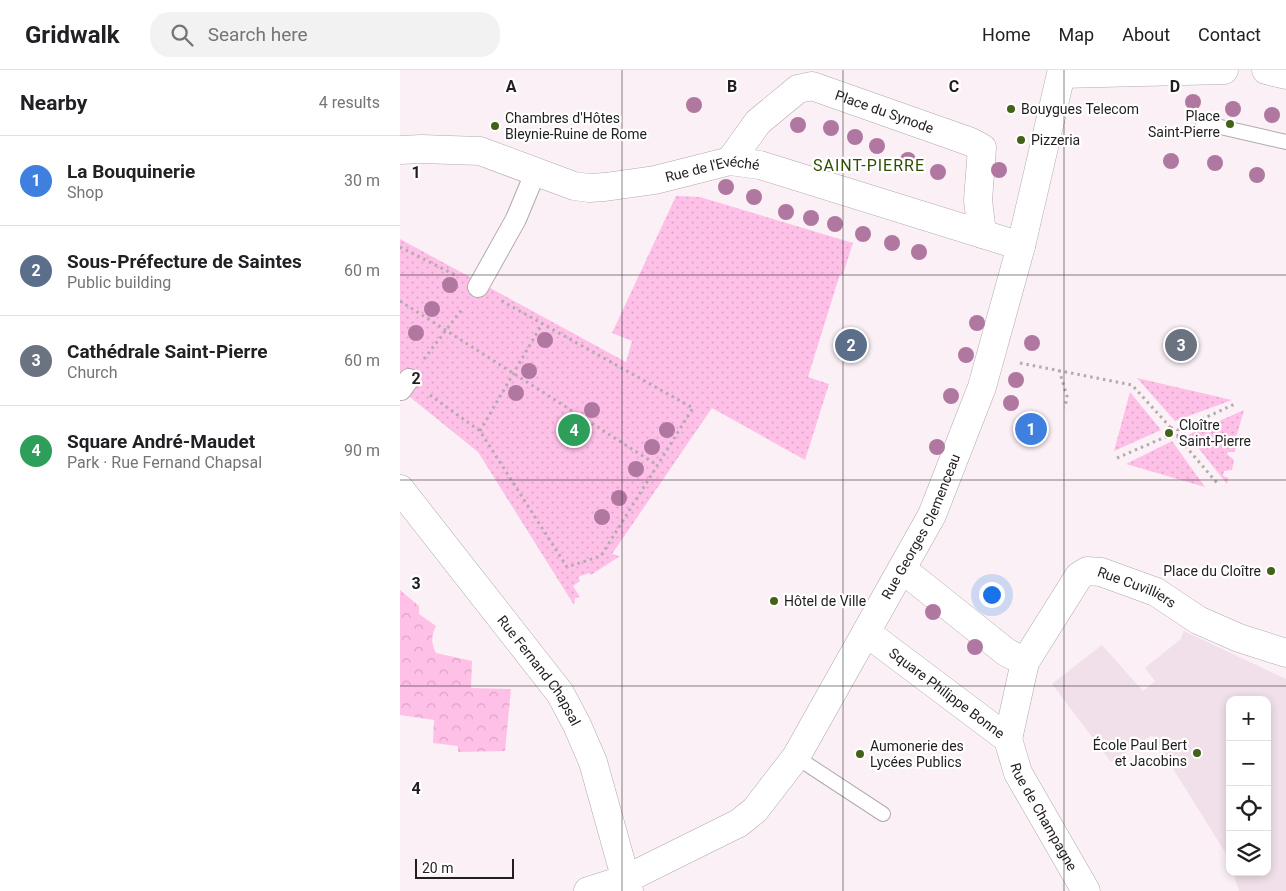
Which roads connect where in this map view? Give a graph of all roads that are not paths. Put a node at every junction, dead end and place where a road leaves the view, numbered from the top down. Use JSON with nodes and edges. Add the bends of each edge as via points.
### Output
{"nodes":[{"id":1,"x":1224,"y":70,"type":"edge"},
{"id":2,"x":1266,"y":70,"type":"edge"},
{"id":3,"x":1060,"y":72,"type":"edge"},
{"id":4,"x":1286,"y":75,"type":"edge"},
{"id":5,"x":1203,"y":123,"type":"dead end"},
{"id":6,"x":1286,"y":142,"type":"edge"},
{"id":7,"x":400,"y":150,"type":"edge"},
{"id":8,"x":730,"y":161,"type":"junction"},
{"id":9,"x":536,"y":171,"type":"junction"},
{"id":10,"x":982,"y":234,"type":"junction"},
{"id":11,"x":1021,"y":246,"type":"junction"},
{"id":12,"x":478,"y":287,"type":"road end"},
{"id":13,"x":400,"y":489,"type":"edge"},
{"id":14,"x":902,"y":569,"type":"junction"},
{"id":15,"x":867,"y":633,"type":"junction"},
{"id":16,"x":1286,"y":653,"type":"edge"},
{"id":17,"x":1025,"y":662,"type":"junction"},
{"id":18,"x":1008,"y":739,"type":"junction"},
{"id":19,"x":796,"y":757,"type":"junction"},
{"id":20,"x":883,"y":814,"type":"dead end"},
{"id":21,"x":628,"y":885,"type":"edge"},
{"id":22,"x":588,"y":891,"type":"edge"},
{"id":23,"x":1086,"y":891,"type":"edge"}],
"edges":[{"from":1,"to":3,"type":"street"},
{"from":2,"to":4,"type":"street"},
{"from":3,"to":11,"type":"street","name":"Rue Georges Clemenceau"},
{"from":5,"to":6,"type":"lane"},
{"from":7,"to":9,"type":"street","name":"Rue de l'Evéché","via":[[480,151]]},
{"from":8,"to":9,"type":"street","name":"Rue de l'Evéché","via":[[655,180],[589,188],[574,186]]},
{"from":8,"to":10,"type":"street","name":"Rue de l'Evéché","via":[[760,165]]},
{"from":8,"to":10,"type":"street","name":"Place du Synode","via":[[758,122],[798,89],[812,86],[982,148],[978,200]]},
{"from":9,"to":12,"type":"street","via":[[516,219]]},
{"from":10,"to":11,"type":"street","name":"Rue de l'Evéché"},
{"from":11,"to":14,"type":"street","name":"Rue Georges Clemenceau","via":[[982,387],[932,515]]},
{"from":13,"to":21,"type":"street","name":"Rue Fernand Chapsal","via":[[560,693],[593,762]]},
{"from":14,"to":15,"type":"street","name":"Rue Georges Clemenceau"},
{"from":14,"to":17,"type":"street","via":[[1006,652]]},
{"from":15,"to":18,"type":"street","name":"Square Philippe Bonne"},
{"from":15,"to":19,"type":"street","name":"Rue Georges Clemenceau"},
{"from":16,"to":17,"type":"street","name":"Rue Cuvilliers","via":[[1198,620],[1156,592],[1101,572],[1087,571],[1079,576]]},
{"from":17,"to":18,"type":"street","name":"Square Philippe Bonne"},
{"from":18,"to":23,"type":"street","name":"Rue de Champagne","via":[[1018,773]]},
{"from":19,"to":20,"type":"lane"},
{"from":19,"to":21,"type":"street","name":"Rue Georges Clemenceau","via":[[755,810],[739,823]]},
{"from":21,"to":22,"type":"street","name":"Rue Georges Clemenceau"}]}
